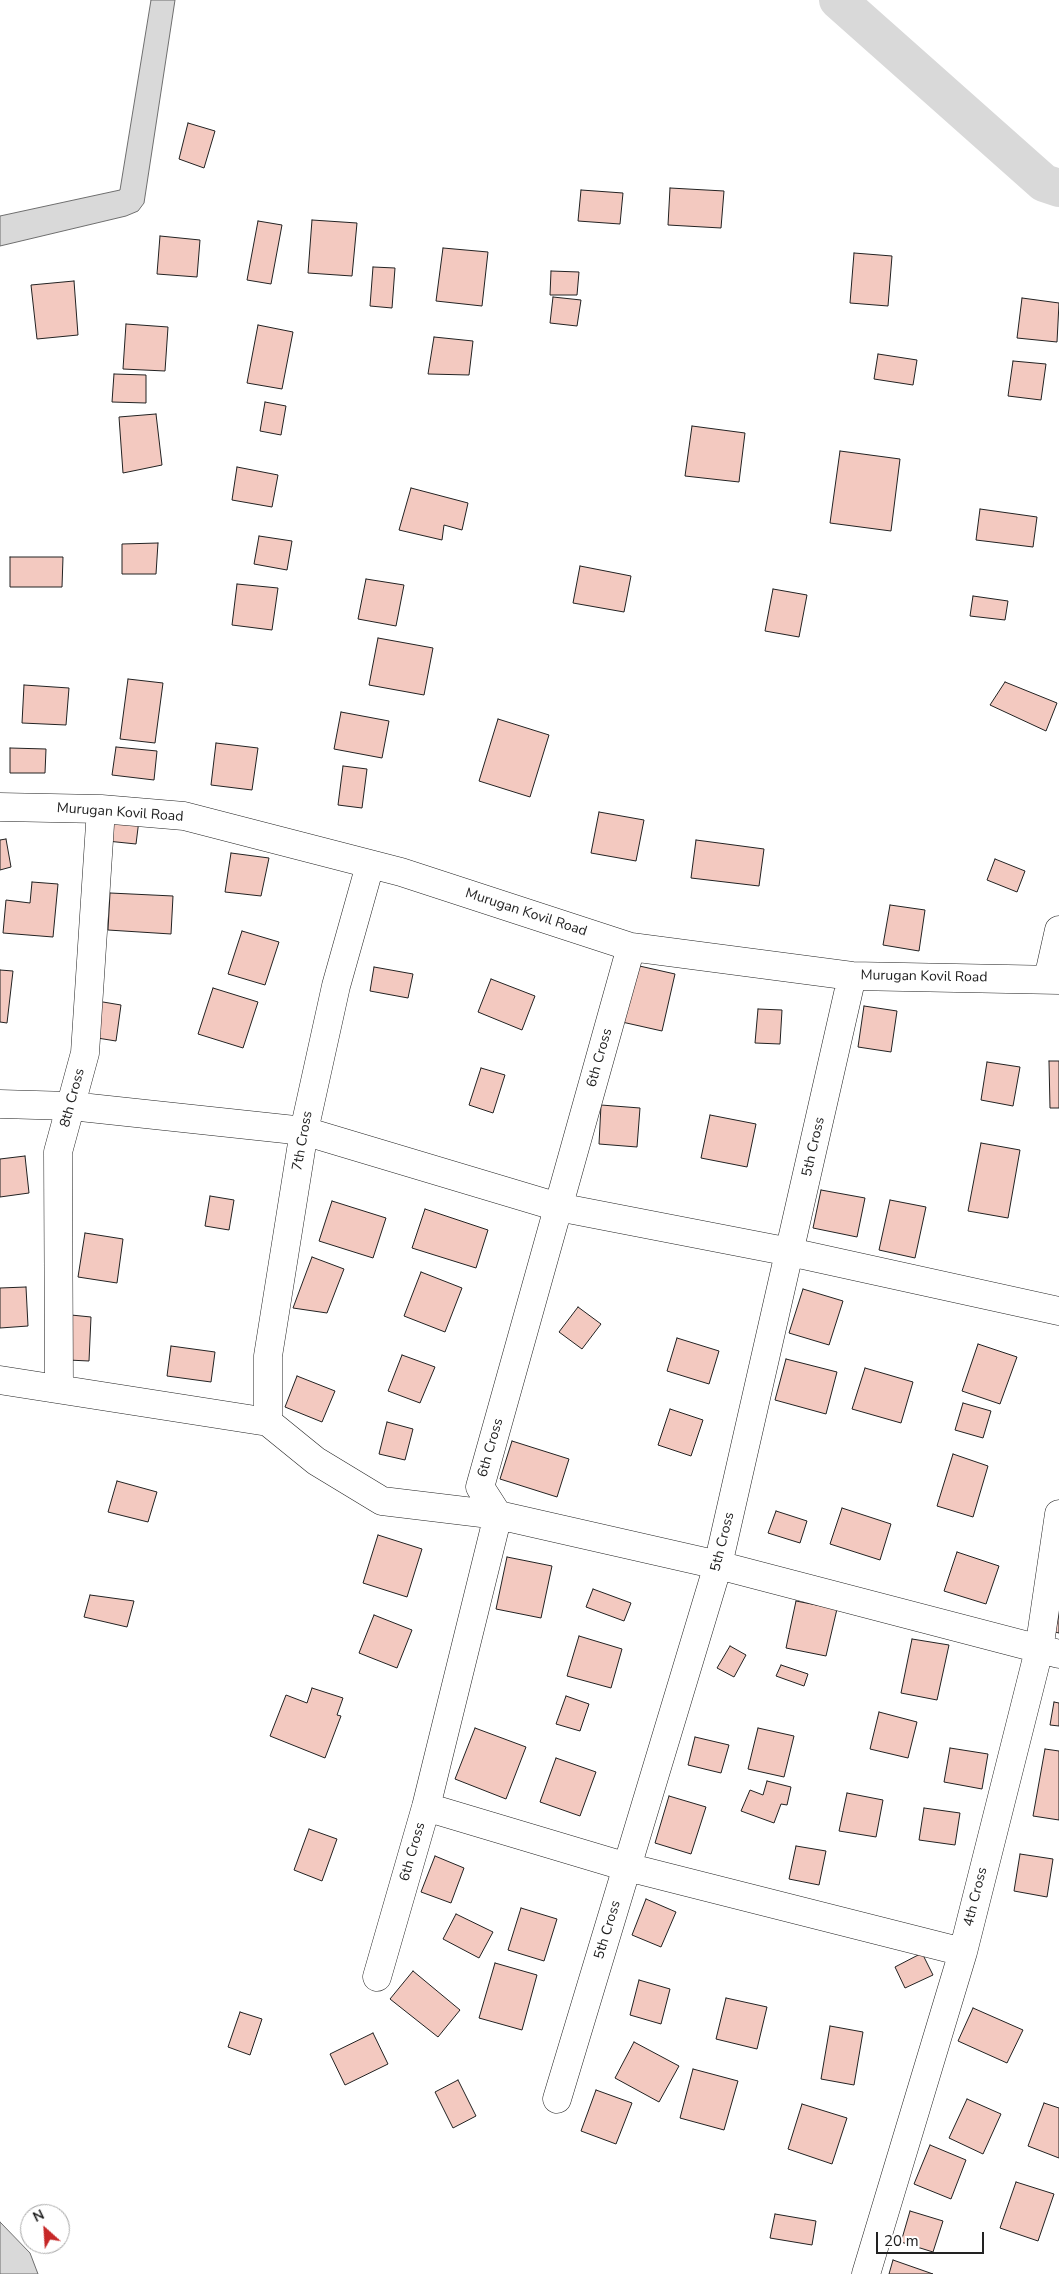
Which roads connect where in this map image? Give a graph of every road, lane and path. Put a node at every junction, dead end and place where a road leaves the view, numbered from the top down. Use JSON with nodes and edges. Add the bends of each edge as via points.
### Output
{"nodes":[{"id":1,"x":0,"y":807,"type":"edge"},
{"id":2,"x":101,"y":809,"type":"junction"},
{"id":3,"x":370,"y":864,"type":"junction"},
{"id":4,"x":1059,"y":930,"type":"edge"},
{"id":5,"x":631,"y":948,"type":"junction"},
{"id":6,"x":852,"y":976,"type":"junction"},
{"id":7,"x":1053,"y":980,"type":"edge"},
{"id":8,"x":0,"y":1104,"type":"edge"},
{"id":9,"x":71,"y":1106,"type":"junction"},
{"id":10,"x":304,"y":1131,"type":"junction"},
{"id":11,"x":558,"y":1207,"type":"junction"},
{"id":12,"x":790,"y":1252,"type":"junction"},
{"id":13,"x":1059,"y":1311,"type":"edge"},
{"id":14,"x":0,"y":1380,"type":"edge"},
{"id":15,"x":58,"y":1388,"type":"junction"},
{"id":16,"x":268,"y":1422,"type":"junction"},
{"id":17,"x":498,"y":1514,"type":"junction"},
{"id":18,"x":1059,"y":1514,"type":"edge"},
{"id":19,"x":718,"y":1565,"type":"junction"},
{"id":20,"x":1049,"y":1652,"type":"edge"},
{"id":21,"x":426,"y":1807,"type":"junction"},
{"id":22,"x":628,"y":1867,"type":"junction"},
{"id":23,"x":963,"y":1952,"type":"junction"},
{"id":24,"x":377,"y":1977,"type":"dead end"},
{"id":25,"x":557,"y":2098,"type":"dead end"},
{"id":26,"x":866,"y":2274,"type":"edge"}],
"edges":[{"from":1,"to":2,"type":"street","name":"Murugan Kovil Road"},
{"from":2,"to":3,"type":"street","name":"Murugan Kovil Road","via":[[184,816]]},
{"from":2,"to":9,"type":"street","name":"8th Cross","via":[[85,1052]]},
{"from":3,"to":5,"type":"street","name":"Murugan Kovil Road"},
{"from":3,"to":10,"type":"street","name":"7th Cross","via":[[336,986]]},
{"from":4,"to":7,"type":"street"},
{"from":5,"to":6,"type":"street","name":"Murugan Kovil Road"},
{"from":5,"to":11,"type":"street","name":"6th Cross"},
{"from":6,"to":7,"type":"street","name":"Murugan Kovil Road"},
{"from":6,"to":12,"type":"street","name":"5th Cross"},
{"from":8,"to":9,"type":"street"},
{"from":9,"to":10,"type":"street"},
{"from":9,"to":15,"type":"street","name":"8th Cross","via":[[58,1152]]},
{"from":10,"to":11,"type":"street"},
{"from":10,"to":16,"type":"street","name":"7th Cross","via":[[268,1356]]},
{"from":11,"to":12,"type":"street"},
{"from":11,"to":17,"type":"street","name":"6th Cross","via":[[480,1487]]},
{"from":12,"to":13,"type":"street"},
{"from":12,"to":19,"type":"street","name":"5th Cross"},
{"from":14,"to":15,"type":"street"},
{"from":15,"to":16,"type":"street"},
{"from":16,"to":17,"type":"street","via":[[316,1461],[382,1501]]},
{"from":17,"to":19,"type":"street"},
{"from":17,"to":21,"type":"street","name":"6th Cross"},
{"from":18,"to":20,"type":"street","name":"4th Cross"},
{"from":19,"to":20,"type":"street"},
{"from":19,"to":22,"type":"street","name":"5th Cross"},
{"from":20,"to":23,"type":"street","name":"4th Cross"},
{"from":21,"to":22,"type":"street"},
{"from":21,"to":24,"type":"street","name":"6th Cross"},
{"from":22,"to":23,"type":"street"},
{"from":22,"to":25,"type":"street","name":"5th Cross"},
{"from":23,"to":26,"type":"street","name":"4th Cross"}]}
